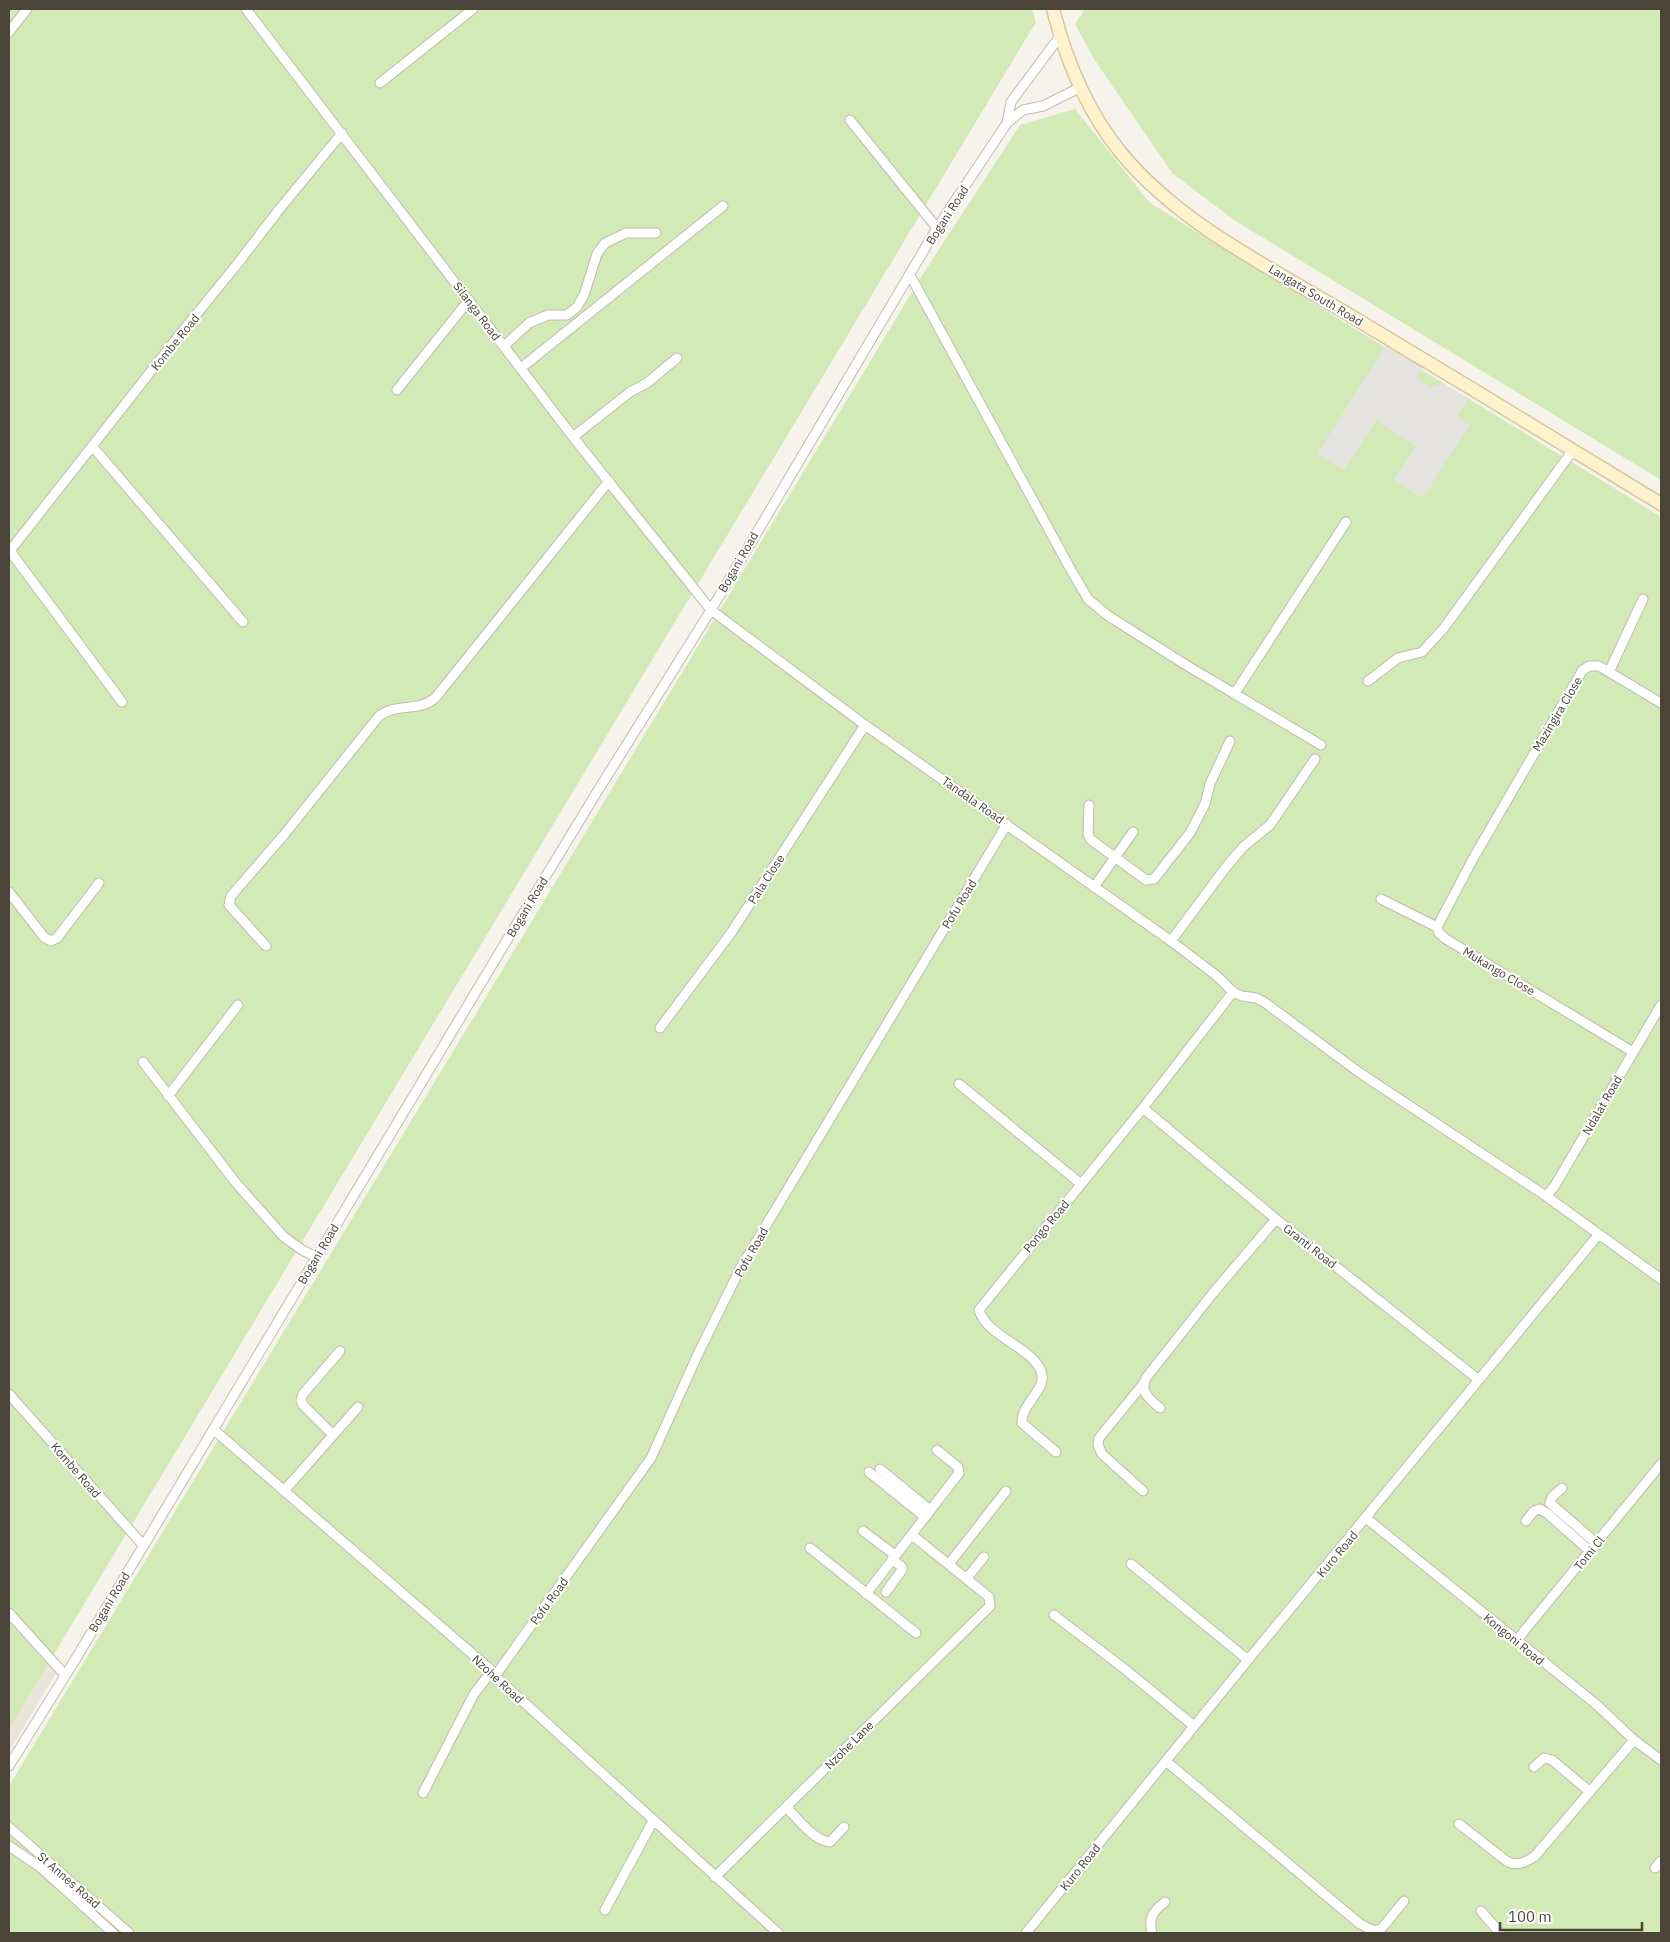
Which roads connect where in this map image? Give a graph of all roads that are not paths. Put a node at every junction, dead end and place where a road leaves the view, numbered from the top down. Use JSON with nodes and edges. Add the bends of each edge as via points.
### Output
{"nodes":[{"id":1,"x":27,"y":9,"type":"edge"},
{"id":2,"x":246,"y":9,"type":"edge"},
{"id":3,"x":473,"y":9,"type":"edge"},
{"id":4,"x":1053,"y":9,"type":"edge"},
{"id":5,"x":9,"y":32,"type":"edge"},
{"id":6,"x":1060,"y":36,"type":"junction"},
{"id":7,"x":380,"y":83,"type":"dead end"},
{"id":8,"x":1081,"y":87,"type":"junction"},
{"id":9,"x":850,"y":120,"type":"dead end"},
{"id":10,"x":1007,"y":123,"type":"junction"},
{"id":11,"x":342,"y":133,"type":"junction"},
{"id":12,"x":723,"y":206,"type":"dead end"},
{"id":13,"x":937,"y":228,"type":"junction"},
{"id":14,"x":656,"y":233,"type":"dead end"},
{"id":15,"x":910,"y":275,"type":"junction"},
{"id":16,"x":469,"y":300,"type":"junction"},
{"id":17,"x":504,"y":346,"type":"junction"},
{"id":18,"x":677,"y":358,"type":"dead end"},
{"id":19,"x":520,"y":368,"type":"junction"},
{"id":20,"x":397,"y":390,"type":"dead end"},
{"id":21,"x":573,"y":437,"type":"junction"},
{"id":22,"x":92,"y":446,"type":"junction"},
{"id":23,"x":1573,"y":450,"type":"junction"},
{"id":24,"x":609,"y":480,"type":"junction"},
{"id":25,"x":1661,"y":504,"type":"edge"},
{"id":26,"x":1346,"y":522,"type":"dead end"},
{"id":27,"x":9,"y":552,"type":"edge"},
{"id":28,"x":1643,"y":599,"type":"dead end"},
{"id":29,"x":711,"y":610,"type":"junction"},
{"id":30,"x":243,"y":622,"type":"dead end"},
{"id":31,"x":1609,"y":672,"type":"junction"},
{"id":32,"x":1368,"y":681,"type":"dead end"},
{"id":33,"x":1235,"y":693,"type":"junction"},
{"id":34,"x":122,"y":702,"type":"dead end"},
{"id":35,"x":1661,"y":702,"type":"edge"},
{"id":36,"x":865,"y":725,"type":"junction"},
{"id":37,"x":1230,"y":741,"type":"dead end"},
{"id":38,"x":1321,"y":745,"type":"dead end"},
{"id":39,"x":1315,"y":759,"type":"dead end"},
{"id":40,"x":1089,"y":805,"type":"dead end"},
{"id":41,"x":1007,"y":824,"type":"junction"},
{"id":42,"x":1134,"y":832,"type":"dead end"},
{"id":43,"x":1116,"y":857,"type":"junction"},
{"id":44,"x":99,"y":883,"type":"dead end"},
{"id":45,"x":1094,"y":887,"type":"junction"},
{"id":46,"x":9,"y":892,"type":"edge"},
{"id":47,"x":1380,"y":899,"type":"dead end"},
{"id":48,"x":1437,"y":927,"type":"junction"},
{"id":49,"x":1171,"y":941,"type":"junction"},
{"id":50,"x":266,"y":946,"type":"dead end"},
{"id":51,"x":1233,"y":992,"type":"junction"},
{"id":52,"x":238,"y":1004,"type":"dead end"},
{"id":53,"x":1661,"y":1005,"type":"edge"},
{"id":54,"x":660,"y":1028,"type":"dead end"},
{"id":55,"x":1633,"y":1052,"type":"junction"},
{"id":56,"x":143,"y":1062,"type":"dead end"},
{"id":57,"x":959,"y":1084,"type":"dead end"},
{"id":58,"x":168,"y":1096,"type":"junction"},
{"id":59,"x":1142,"y":1108,"type":"junction"},
{"id":60,"x":1081,"y":1184,"type":"junction"},
{"id":61,"x":1550,"y":1198,"type":"junction"},
{"id":62,"x":1276,"y":1218,"type":"junction"},
{"id":63,"x":1599,"y":1234,"type":"junction"},
{"id":64,"x":316,"y":1257,"type":"junction"},
{"id":65,"x":1661,"y":1279,"type":"edge"},
{"id":66,"x":340,"y":1351,"type":"dead end"},
{"id":67,"x":1479,"y":1380,"type":"junction"},
{"id":68,"x":1144,"y":1383,"type":"junction"},
{"id":69,"x":9,"y":1394,"type":"edge"},
{"id":70,"x":358,"y":1407,"type":"dead end"},
{"id":71,"x":1160,"y":1408,"type":"dead end"},
{"id":72,"x":214,"y":1430,"type":"junction"},
{"id":73,"x":333,"y":1435,"type":"junction"},
{"id":74,"x":937,"y":1450,"type":"dead end"},
{"id":75,"x":1056,"y":1452,"type":"dead end"},
{"id":76,"x":1661,"y":1464,"type":"edge"},
{"id":77,"x":880,"y":1469,"type":"dead end"},
{"id":78,"x":869,"y":1472,"type":"dead end"},
{"id":79,"x":1562,"y":1488,"type":"dead end"},
{"id":80,"x":284,"y":1491,"type":"junction"},
{"id":81,"x":1006,"y":1491,"type":"dead end"},
{"id":82,"x":1144,"y":1491,"type":"dead end"},
{"id":83,"x":928,"y":1514,"type":"junction"},
{"id":84,"x":1366,"y":1518,"type":"junction"},
{"id":85,"x":1526,"y":1521,"type":"dead end"},
{"id":86,"x":863,"y":1530,"type":"dead end"},
{"id":87,"x":912,"y":1535,"type":"junction"},
{"id":88,"x":143,"y":1545,"type":"junction"},
{"id":89,"x":1593,"y":1547,"type":"junction"},
{"id":90,"x":810,"y":1548,"type":"dead end"},
{"id":91,"x":894,"y":1557,"type":"junction"},
{"id":92,"x":984,"y":1557,"type":"dead end"},
{"id":93,"x":949,"y":1564,"type":"junction"},
{"id":94,"x":1131,"y":1564,"type":"dead end"},
{"id":95,"x":967,"y":1578,"type":"junction"},
{"id":96,"x":886,"y":1592,"type":"dead end"},
{"id":97,"x":866,"y":1594,"type":"junction"},
{"id":98,"x":9,"y":1614,"type":"edge"},
{"id":99,"x":1054,"y":1615,"type":"dead end"},
{"id":100,"x":916,"y":1633,"type":"dead end"},
{"id":101,"x":1516,"y":1641,"type":"junction"},
{"id":102,"x":1248,"y":1660,"type":"junction"},
{"id":103,"x":493,"y":1674,"type":"junction"},
{"id":104,"x":65,"y":1676,"type":"junction"},
{"id":105,"x":1194,"y":1726,"type":"junction"},
{"id":106,"x":1634,"y":1740,"type":"junction"},
{"id":107,"x":1661,"y":1760,"type":"edge"},
{"id":108,"x":1166,"y":1762,"type":"junction"},
{"id":109,"x":9,"y":1766,"type":"edge"},
{"id":110,"x":1534,"y":1767,"type":"dead end"},
{"id":111,"x":1590,"y":1792,"type":"junction"},
{"id":112,"x":423,"y":1793,"type":"dead end"},
{"id":113,"x":786,"y":1807,"type":"junction"},
{"id":114,"x":653,"y":1820,"type":"junction"},
{"id":115,"x":1459,"y":1824,"type":"dead end"},
{"id":116,"x":9,"y":1827,"type":"edge"},
{"id":117,"x":844,"y":1827,"type":"dead end"},
{"id":118,"x":9,"y":1846,"type":"edge"},
{"id":119,"x":1661,"y":1861,"type":"edge"},
{"id":120,"x":1655,"y":1868,"type":"dead end"},
{"id":121,"x":715,"y":1877,"type":"junction"},
{"id":122,"x":1404,"y":1901,"type":"dead end"},
{"id":123,"x":1165,"y":1902,"type":"dead end"},
{"id":124,"x":605,"y":1910,"type":"dead end"},
{"id":125,"x":1481,"y":1911,"type":"dead end"},
{"id":126,"x":113,"y":1933,"type":"edge"},
{"id":127,"x":129,"y":1933,"type":"edge"},
{"id":128,"x":778,"y":1933,"type":"edge"},
{"id":129,"x":1026,"y":1933,"type":"edge"},
{"id":130,"x":1152,"y":1933,"type":"edge"},
{"id":131,"x":1500,"y":1933,"type":"edge"}],
"edges":[{"from":1,"to":5,"type":"street"},
{"from":2,"to":11,"type":"street","name":"Silanga Road"},
{"from":3,"to":7,"type":"street"},
{"from":4,"to":6,"type":"street","name":"Langata South Road"},
{"from":6,"to":8,"type":"street","name":"Langata South Road"},
{"from":6,"to":10,"type":"street","via":[[1011,102]]},
{"from":8,"to":10,"type":"street","name":"Bogani Road","via":[[1043,106],[1023,110]]},
{"from":8,"to":23,"type":"street","name":"Langata South Road","via":[[1103,129],[1122,154],[1153,187],[1193,218],[1237,248]]},
{"from":9,"to":13,"type":"street"},
{"from":10,"to":13,"type":"street","name":"Bogani Road"},
{"from":11,"to":16,"type":"street","name":"Silanga Road"},
{"from":11,"to":22,"type":"street","name":"Kombe Road"},
{"from":12,"to":19,"type":"street"},
{"from":13,"to":15,"type":"street","name":"Bogani Road"},
{"from":14,"to":17,"type":"street","via":[[626,233],[605,243],[597,254],[577,307],[567,315],[548,315],[529,323]]},
{"from":15,"to":29,"type":"street","name":"Bogani Road"},
{"from":15,"to":33,"type":"street","via":[[1088,598],[1115,621]]},
{"from":16,"to":17,"type":"street","name":"Silanga Road"},
{"from":16,"to":20,"type":"street"},
{"from":17,"to":19,"type":"street","name":"Silanga Road"},
{"from":18,"to":21,"type":"street"},
{"from":19,"to":21,"type":"street","name":"Silanga Road"},
{"from":21,"to":24,"type":"street","name":"Silanga Road"},
{"from":22,"to":27,"type":"street","name":"Kombe Road"},
{"from":22,"to":30,"type":"street"},
{"from":23,"to":25,"type":"street","name":"Langata South Road"},
{"from":23,"to":32,"type":"street","via":[[1444,628],[1422,652],[1398,658]]},
{"from":24,"to":29,"type":"street","name":"Silanga Road"},
{"from":24,"to":50,"type":"street","via":[[436,697],[421,706],[393,708],[379,716],[284,836],[231,896],[229,905]]},
{"from":26,"to":33,"type":"street"},
{"from":27,"to":34,"type":"street"},
{"from":28,"to":31,"type":"street"},
{"from":29,"to":36,"type":"street","name":"Tandala Road"},
{"from":29,"to":64,"type":"street","name":"Bogani Road","via":[[596,792]]},
{"from":31,"to":35,"type":"street","name":"Mazingira Close"},
{"from":31,"to":48,"type":"street","name":"Mazingira Close","via":[[1592,665],[1582,672]]},
{"from":33,"to":38,"type":"street"},
{"from":36,"to":41,"type":"street","name":"Tandala Road"},
{"from":36,"to":54,"type":"street","name":"Pala Close","via":[[731,933]]},
{"from":37,"to":43,"type":"street","via":[[1190,833],[1154,879],[1146,880]]},
{"from":39,"to":49,"type":"street","via":[[1270,825],[1244,846],[1226,867]]},
{"from":40,"to":43,"type":"street","via":[[1090,839]]},
{"from":41,"to":45,"type":"street","name":"Tandala Road"},
{"from":41,"to":103,"type":"street","name":"Pofu Road","via":[[742,1267],[651,1458]]},
{"from":42,"to":43,"type":"street"},
{"from":43,"to":45,"type":"street"},
{"from":44,"to":46,"type":"street","via":[[57,938],[51,941],[44,937]]},
{"from":45,"to":49,"type":"street","name":"Tandala Road"},
{"from":47,"to":48,"type":"street","name":"Mukango Close"},
{"from":48,"to":55,"type":"street","name":"Mukango Close","via":[[1446,939]]},
{"from":49,"to":51,"type":"street","name":"Tandala Road"},
{"from":51,"to":59,"type":"street","name":"Pongo Road"},
{"from":51,"to":61,"type":"street","via":[[1264,1002],[1360,1073]]},
{"from":52,"to":58,"type":"street"},
{"from":53,"to":55,"type":"street","name":"Ndalat Road"},
{"from":55,"to":61,"type":"street","name":"Ndalat Road"},
{"from":56,"to":58,"type":"street"},
{"from":57,"to":60,"type":"street"},
{"from":58,"to":64,"type":"street","via":[[236,1183],[283,1236]]},
{"from":59,"to":60,"type":"street","name":"Pongo Road"},
{"from":59,"to":62,"type":"street","name":"Granti Road"},
{"from":60,"to":75,"type":"street","name":"Pongo Road","via":[[979,1310],[986,1324],[1038,1365],[1043,1378],[1024,1410],[1022,1423]]},
{"from":61,"to":63,"type":"street"},
{"from":62,"to":67,"type":"street","name":"Granti Road"},
{"from":62,"to":68,"type":"street"},
{"from":63,"to":65,"type":"street"},
{"from":63,"to":67,"type":"street","name":"Kuro Road"},
{"from":64,"to":72,"type":"street","name":"Bogani Road"},
{"from":66,"to":73,"type":"street","via":[[301,1400]]},
{"from":67,"to":84,"type":"street","name":"Kuro Road"},
{"from":68,"to":71,"type":"street","via":[[1145,1393]]},
{"from":68,"to":82,"type":"street","via":[[1098,1442],[1102,1454]]},
{"from":69,"to":88,"type":"street","name":"Kombe Road"},
{"from":70,"to":73,"type":"street"},
{"from":72,"to":80,"type":"street","name":"Nzohe Road"},
{"from":72,"to":88,"type":"street","name":"Bogani Road"},
{"from":73,"to":80,"type":"street"},
{"from":74,"to":83,"type":"street","via":[[960,1469]]},
{"from":76,"to":89,"type":"street","name":"Tomi Cl"},
{"from":77,"to":83,"type":"street"},
{"from":78,"to":83,"type":"street"},
{"from":79,"to":89,"type":"street","via":[[1550,1503]]},
{"from":80,"to":103,"type":"street","name":"Nzohe Road"},
{"from":81,"to":93,"type":"street"},
{"from":83,"to":87,"type":"street"},
{"from":84,"to":101,"type":"street","name":"Kongoni Road"},
{"from":84,"to":102,"type":"street","name":"Kuro Road"},
{"from":85,"to":89,"type":"street","via":[[1540,1509]]},
{"from":86,"to":91,"type":"street"},
{"from":87,"to":91,"type":"street"},
{"from":87,"to":93,"type":"street"},
{"from":88,"to":104,"type":"street","name":"Bogani Road"},
{"from":89,"to":101,"type":"street","name":"Tomi Cl"},
{"from":90,"to":97,"type":"street"},
{"from":91,"to":96,"type":"street","via":[[902,1570]]},
{"from":91,"to":97,"type":"street"},
{"from":92,"to":95,"type":"street"},
{"from":93,"to":95,"type":"street"},
{"from":94,"to":102,"type":"street"},
{"from":95,"to":113,"type":"street","name":"Nzohe Lane","via":[[989,1596],[990,1606]]},
{"from":97,"to":100,"type":"street"},
{"from":98,"to":104,"type":"street"},
{"from":99,"to":105,"type":"street"},
{"from":101,"to":106,"type":"street","name":"Kongoni Road","via":[[1597,1705]]},
{"from":102,"to":105,"type":"street","name":"Kuro Road"},
{"from":103,"to":112,"type":"street","name":"Pofu Road","via":[[474,1694]]},
{"from":103,"to":114,"type":"street","name":"Nzohe Road"},
{"from":104,"to":109,"type":"street","name":"Bogani Road"},
{"from":105,"to":108,"type":"street","name":"Kuro Road"},
{"from":106,"to":107,"type":"street","name":"Kongoni Road"},
{"from":106,"to":111,"type":"street"},
{"from":108,"to":122,"type":"street","via":[[1370,1930],[1382,1928]]},
{"from":108,"to":129,"type":"street","name":"Kuro Road"},
{"from":110,"to":111,"type":"street","via":[[1544,1758],[1552,1760]]},
{"from":111,"to":115,"type":"street","via":[[1535,1856],[1523,1864],[1508,1862]]},
{"from":113,"to":117,"type":"street","via":[[824,1841],[830,1842]]},
{"from":113,"to":121,"type":"street","name":"Nzohe Lane"},
{"from":114,"to":121,"type":"street","name":"Nzohe Road"},
{"from":114,"to":124,"type":"street"},
{"from":116,"to":127,"type":"street","name":"St Annes Road"},
{"from":118,"to":126,"type":"street","via":[[40,1866]]},
{"from":119,"to":120,"type":"street"},
{"from":121,"to":128,"type":"street","name":"Nzohe Road"},
{"from":123,"to":130,"type":"street","via":[[1152,1915]]},
{"from":125,"to":131,"type":"street"}]}
